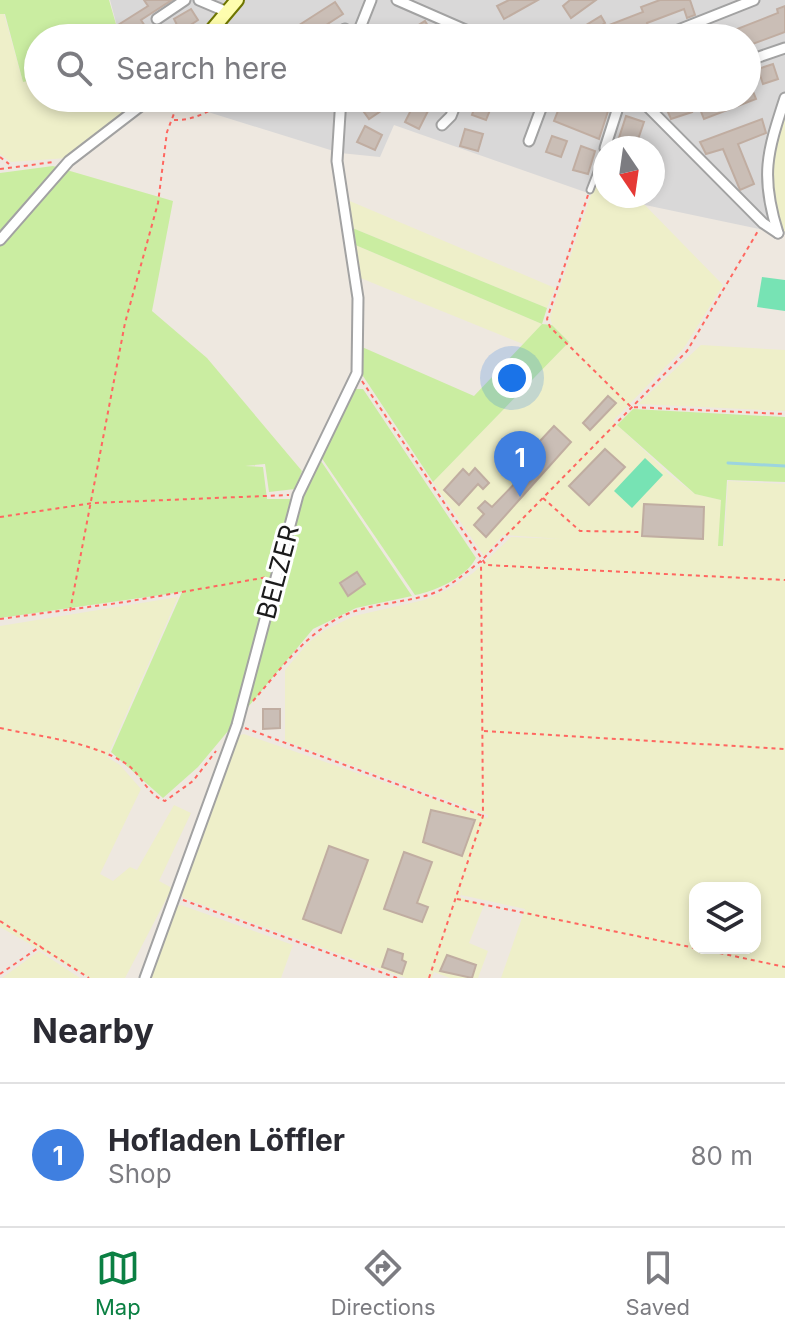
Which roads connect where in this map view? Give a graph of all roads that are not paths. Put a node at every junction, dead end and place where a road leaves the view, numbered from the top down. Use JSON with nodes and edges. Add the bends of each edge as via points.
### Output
{"nodes":[{"id":1,"x":185,"y":0,"type":"edge"},
{"id":2,"x":199,"y":0,"type":"edge"},
{"id":3,"x":237,"y":0,"type":"edge"},
{"id":4,"x":371,"y":0,"type":"edge"},
{"id":5,"x":397,"y":0,"type":"edge"},
{"id":6,"x":754,"y":0,"type":"edge"},
{"id":7,"x":225,"y":11,"type":"junction"},
{"id":8,"x":157,"y":19,"type":"dead end"},
{"id":9,"x":215,"y":24,"type":"edge"},
{"id":10,"x":361,"y":24,"type":"edge"},
{"id":11,"x":451,"y":24,"type":"edge"},
{"id":12,"x":693,"y":24,"type":"edge"},
{"id":13,"x":785,"y":48,"type":"edge"},
{"id":14,"x":761,"y":56,"type":"edge"},
{"id":15,"x":785,"y":98,"type":"edge"},
{"id":16,"x":133,"y":112,"type":"edge"},
{"id":17,"x":340,"y":112,"type":"edge"},
{"id":18,"x":453,"y":112,"type":"edge"},
{"id":19,"x":540,"y":112,"type":"edge"},
{"id":20,"x":618,"y":112,"type":"edge"},
{"id":21,"x":659,"y":112,"type":"edge"},
{"id":22,"x":442,"y":125,"type":"dead end"},
{"id":23,"x":610,"y":136,"type":"edge"},
{"id":24,"x":529,"y":141,"type":"dead end"},
{"id":25,"x":593,"y":182,"type":"edge"},
{"id":26,"x":590,"y":190,"type":"road end"},
{"id":27,"x":768,"y":200,"type":"junction"},
{"id":28,"x":759,"y":220,"type":"junction"},
{"id":29,"x":0,"y":240,"type":"edge"},
{"id":30,"x":145,"y":978,"type":"edge"}],
"edges":[{"from":1,"to":8,"type":"street"},
{"from":2,"to":7,"type":"street"},
{"from":3,"to":7,"type":"street"},
{"from":4,"to":10,"type":"street"},
{"from":5,"to":11,"type":"street"},
{"from":6,"to":12,"type":"street"},
{"from":7,"to":9,"type":"street"},
{"from":13,"to":14,"type":"street"},
{"from":15,"to":27,"type":"street","via":[[767,161]]},
{"from":16,"to":29,"type":"street","via":[[69,161]]},
{"from":17,"to":30,"type":"street","name":"BELZER","via":[[337,161],[358,298],[357,373],[298,495],[237,725]]},
{"from":18,"to":22,"type":"street"},
{"from":19,"to":24,"type":"street"},
{"from":20,"to":23,"type":"street"},
{"from":21,"to":28,"type":"street"},
{"from":25,"to":26,"type":"lane"},
{"from":27,"to":28,"type":"street"},
{"from":27,"to":28,"type":"street","via":[[778,233]]}]}
